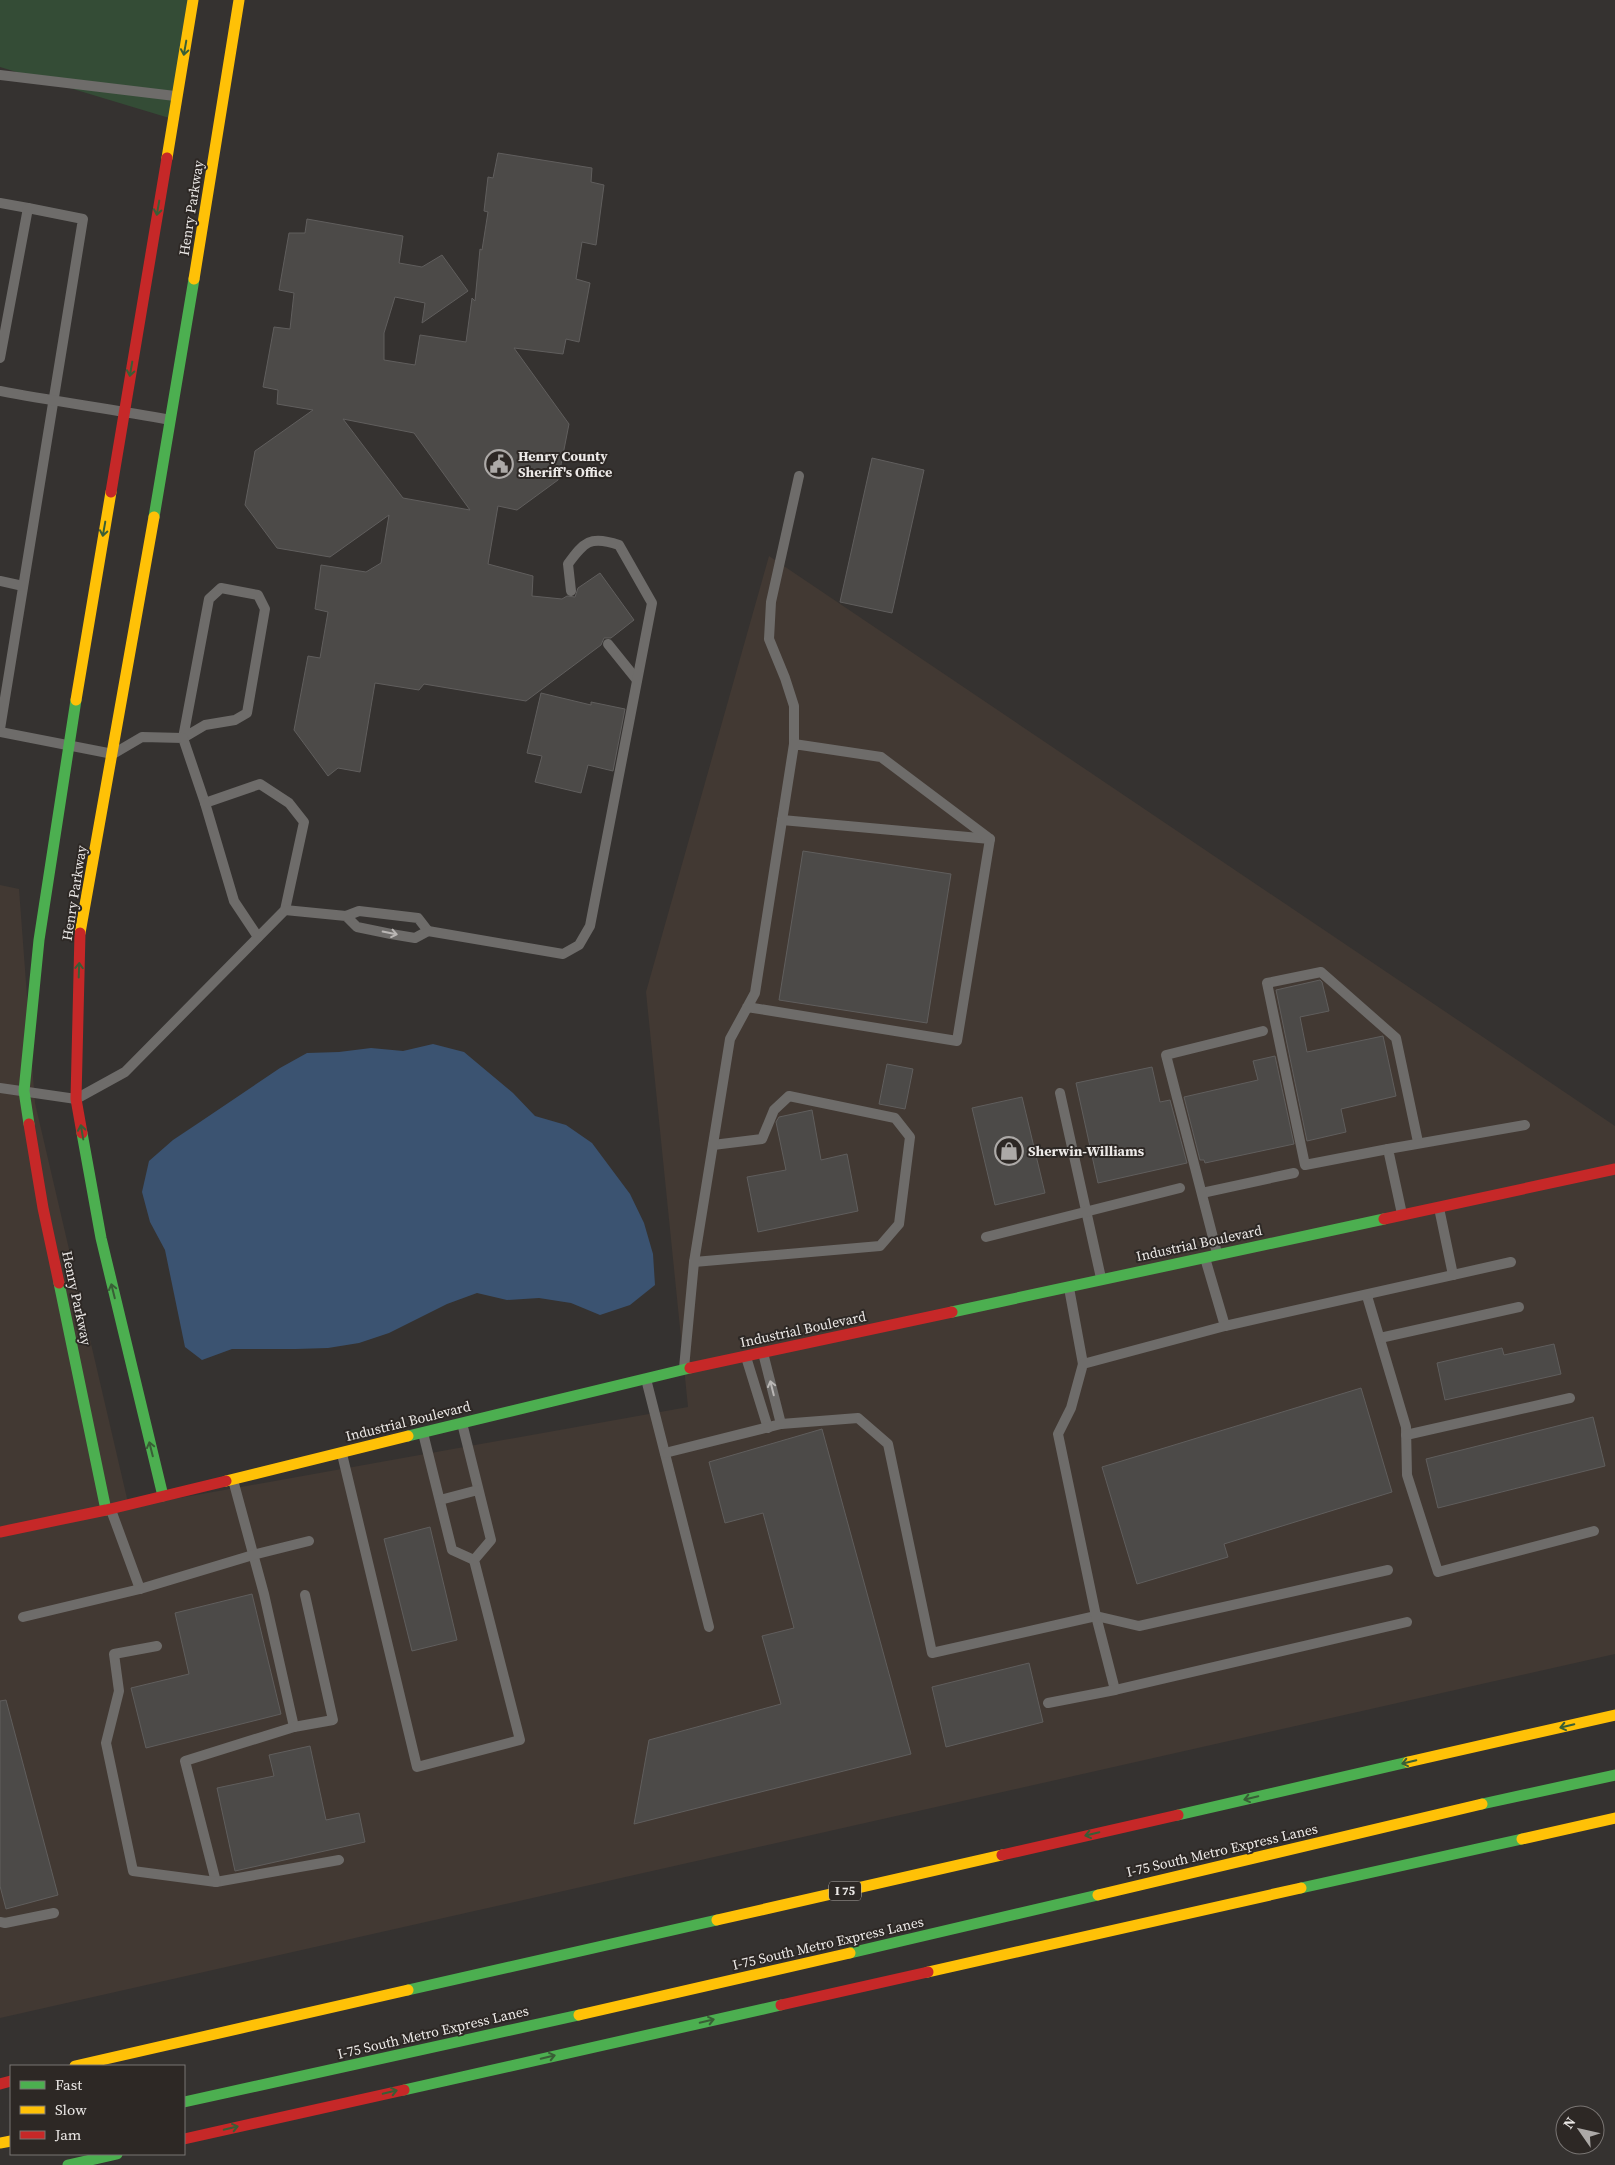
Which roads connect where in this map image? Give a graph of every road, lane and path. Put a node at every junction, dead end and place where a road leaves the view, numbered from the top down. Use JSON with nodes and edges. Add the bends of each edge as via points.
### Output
{"nodes":[{"id":1,"x":193,"y":0,"type":"edge"},
{"id":2,"x":239,"y":0,"type":"edge"},
{"id":3,"x":0,"y":75,"type":"edge"},
{"id":4,"x":177,"y":96,"type":"junction"},
{"id":5,"x":0,"y":203,"type":"edge"},
{"id":6,"x":28,"y":208,"type":"junction"},
{"id":7,"x":0,"y":355,"type":"edge"},
{"id":8,"x":0,"y":391,"type":"edge"},
{"id":9,"x":54,"y":402,"type":"junction"},
{"id":10,"x":124,"y":411,"type":"junction"},
{"id":11,"x":170,"y":420,"type":"junction"},
{"id":12,"x":799,"y":476,"type":"dead end"},
{"id":13,"x":0,"y":581,"type":"edge"},
{"id":14,"x":23,"y":586,"type":"junction"},
{"id":15,"x":571,"y":591,"type":"dead end"},
{"id":16,"x":608,"y":644,"type":"dead end"},
{"id":17,"x":637,"y":680,"type":"junction"},
{"id":18,"x":0,"y":731,"type":"edge"},
{"id":19,"x":182,"y":738,"type":"junction"},
{"id":20,"x":794,"y":744,"type":"junction"},
{"id":21,"x":68,"y":747,"type":"junction"},
{"id":22,"x":113,"y":754,"type":"junction"},
{"id":23,"x":205,"y":802,"type":"junction"},
{"id":24,"x":782,"y":820,"type":"junction"},
{"id":25,"x":990,"y":839,"type":"junction"},
{"id":26,"x":285,"y":910,"type":"junction"},
{"id":27,"x":346,"y":916,"type":"junction"},
{"id":28,"x":428,"y":931,"type":"junction"},
{"id":29,"x":258,"y":937,"type":"junction"},
{"id":30,"x":747,"y":1007,"type":"junction"},
{"id":31,"x":1263,"y":1031,"type":"dead end"},
{"id":32,"x":0,"y":1088,"type":"edge"},
{"id":33,"x":24,"y":1091,"type":"junction"},
{"id":34,"x":1060,"y":1093,"type":"dead end"},
{"id":35,"x":76,"y":1098,"type":"junction"},
{"id":36,"x":1525,"y":1125,"type":"dead end"},
{"id":37,"x":1418,"y":1142,"type":"junction"},
{"id":38,"x":713,"y":1145,"type":"junction"},
{"id":39,"x":1388,"y":1149,"type":"junction"},
{"id":40,"x":1615,"y":1169,"type":"edge"},
{"id":41,"x":1294,"y":1173,"type":"dead end"},
{"id":42,"x":1180,"y":1188,"type":"dead end"},
{"id":43,"x":1202,"y":1193,"type":"junction"},
{"id":44,"x":1439,"y":1207,"type":"junction"},
{"id":45,"x":1087,"y":1213,"type":"junction"},
{"id":46,"x":1402,"y":1215,"type":"junction"},
{"id":47,"x":986,"y":1237,"type":"dead end"},
{"id":48,"x":1218,"y":1254,"type":"junction"},
{"id":49,"x":1205,"y":1257,"type":"junction"},
{"id":50,"x":694,"y":1262,"type":"junction"},
{"id":51,"x":1510,"y":1262,"type":"dead end"},
{"id":52,"x":1454,"y":1276,"type":"junction"},
{"id":53,"x":1101,"y":1279,"type":"junction"},
{"id":54,"x":1069,"y":1286,"type":"junction"},
{"id":55,"x":1367,"y":1296,"type":"junction"},
{"id":56,"x":1519,"y":1307,"type":"dead end"},
{"id":57,"x":1225,"y":1326,"type":"junction"},
{"id":58,"x":1380,"y":1338,"type":"junction"},
{"id":59,"x":763,"y":1352,"type":"junction"},
{"id":60,"x":746,"y":1356,"type":"junction"},
{"id":61,"x":1083,"y":1364,"type":"junction"},
{"id":62,"x":684,"y":1369,"type":"junction"},
{"id":63,"x":646,"y":1378,"type":"junction"},
{"id":64,"x":1570,"y":1398,"type":"dead end"},
{"id":65,"x":462,"y":1423,"type":"junction"},
{"id":66,"x":781,"y":1424,"type":"junction"},
{"id":67,"x":768,"y":1428,"type":"junction"},
{"id":68,"x":423,"y":1432,"type":"junction"},
{"id":69,"x":1406,"y":1436,"type":"junction"},
{"id":70,"x":342,"y":1453,"type":"junction"},
{"id":71,"x":665,"y":1453,"type":"junction"},
{"id":72,"x":233,"y":1479,"type":"junction"},
{"id":73,"x":478,"y":1490,"type":"junction"},
{"id":74,"x":163,"y":1496,"type":"junction"},
{"id":75,"x":440,"y":1500,"type":"junction"},
{"id":76,"x":109,"y":1510,"type":"junction"},
{"id":77,"x":1594,"y":1531,"type":"dead end"},
{"id":78,"x":0,"y":1532,"type":"edge"},
{"id":79,"x":309,"y":1541,"type":"dead end"},
{"id":80,"x":253,"y":1555,"type":"junction"},
{"id":81,"x":474,"y":1560,"type":"junction"},
{"id":82,"x":1388,"y":1570,"type":"dead end"},
{"id":83,"x":140,"y":1589,"type":"junction"},
{"id":84,"x":306,"y":1595,"type":"dead end"},
{"id":85,"x":1096,"y":1616,"type":"junction"},
{"id":86,"x":23,"y":1617,"type":"dead end"},
{"id":87,"x":1407,"y":1622,"type":"dead end"},
{"id":88,"x":709,"y":1626,"type":"dead end"},
{"id":89,"x":156,"y":1646,"type":"dead end"},
{"id":90,"x":1115,"y":1690,"type":"junction"},
{"id":91,"x":1048,"y":1703,"type":"dead end"},
{"id":92,"x":1615,"y":1715,"type":"edge"},
{"id":93,"x":294,"y":1727,"type":"junction"},
{"id":94,"x":1615,"y":1770,"type":"edge"},
{"id":95,"x":1615,"y":1775,"type":"edge"},
{"id":96,"x":1478,"y":1806,"type":"junction"},
{"id":97,"x":1615,"y":1818,"type":"edge"},
{"id":98,"x":339,"y":1860,"type":"dead end"},
{"id":99,"x":216,"y":1882,"type":"junction"},
{"id":100,"x":54,"y":1913,"type":"dead end"},
{"id":101,"x":0,"y":1922,"type":"edge"},
{"id":102,"x":79,"y":2065,"type":"edge"},
{"id":103,"x":185,"y":2102,"type":"edge"},
{"id":104,"x":185,"y":2139,"type":"edge"},
{"id":105,"x":113,"y":2155,"type":"edge"},
{"id":106,"x":68,"y":2165,"type":"edge"}],
"edges":[{"from":1,"to":4,"type":"main road","name":"Henry Parkway","one_way":true},
{"from":2,"to":11,"type":"main road","name":"Henry Parkway"},
{"from":3,"to":4,"type":"lane"},
{"from":4,"to":10,"type":"main road","name":"Henry Parkway","one_way":true},
{"from":5,"to":6,"type":"lane"},
{"from":6,"to":7,"type":"lane"},
{"from":6,"to":9,"type":"lane","via":[[83,219]]},
{"from":8,"to":9,"type":"lane"},
{"from":9,"to":10,"type":"lane"},
{"from":9,"to":14,"type":"lane"},
{"from":10,"to":11,"type":"lane"},
{"from":10,"to":21,"type":"main road","name":"Henry Parkway","one_way":true},
{"from":11,"to":22,"type":"main road","name":"Henry Parkway"},
{"from":12,"to":20,"type":"lane","via":[[771,602],[769,639],[794,706]]},
{"from":13,"to":14,"type":"lane"},
{"from":14,"to":18,"type":"lane"},
{"from":15,"to":17,"type":"lane","via":[[568,564],[582,545],[602,539],[618,545],[652,603]]},
{"from":16,"to":17,"type":"lane"},
{"from":17,"to":28,"type":"lane","via":[[590,926],[579,945],[563,954]]},
{"from":18,"to":21,"type":"lane"},
{"from":19,"to":19,"type":"lane","via":[[205,725],[235,720],[247,712],[265,609],[258,595],[221,588],[209,599]]},
{"from":19,"to":22,"type":"lane","via":[[142,737]]},
{"from":19,"to":23,"type":"lane"},
{"from":20,"to":24,"type":"lane"},
{"from":20,"to":25,"type":"lane","via":[[881,757]]},
{"from":21,"to":22,"type":"lane"},
{"from":21,"to":33,"type":"main road","name":"Henry Parkway","via":[[39,940]]},
{"from":35,"to":22,"type":"main road","name":"Henry Parkway","one_way":true,"via":[[80,934]]},
{"from":23,"to":26,"type":"lane","via":[[260,784],[289,803],[304,822]]},
{"from":23,"to":29,"type":"lane","via":[[234,901]]},
{"from":24,"to":25,"type":"lane"},
{"from":24,"to":30,"type":"lane","via":[[755,994]]},
{"from":25,"to":30,"type":"lane","via":[[957,1041]]},
{"from":26,"to":27,"type":"lane"},
{"from":26,"to":29,"type":"lane"},
{"from":27,"to":28,"type":"lane","one_way":true,"via":[[357,927],[390,934],[415,938]]},
{"from":27,"to":28,"type":"lane","via":[[359,911],[418,918]]},
{"from":29,"to":35,"type":"lane","via":[[125,1072]]},
{"from":30,"to":38,"type":"lane","via":[[730,1039]]},
{"from":31,"to":43,"type":"lane","via":[[1166,1055]]},
{"from":32,"to":33,"type":"lane"},
{"from":33,"to":35,"type":"lane"},
{"from":33,"to":76,"type":"main road","name":"Henry Parkway","via":[[43,1208]]},
{"from":34,"to":45,"type":"lane"},
{"from":74,"to":35,"type":"main road","name":"Henry Parkway","one_way":true,"via":[[101,1238]]},
{"from":36,"to":37,"type":"lane"},
{"from":37,"to":39,"type":"lane"},
{"from":37,"to":39,"type":"lane","via":[[1396,1038],[1321,972],[1267,983],[1306,1165]]},
{"from":38,"to":50,"type":"lane"},
{"from":38,"to":50,"type":"lane","via":[[762,1139],[774,1110],[789,1096],[895,1118],[910,1138],[899,1224],[880,1246]]},
{"from":39,"to":46,"type":"lane"},
{"from":40,"to":44,"type":"main road","name":"Industrial Boulevard"},
{"from":41,"to":43,"type":"lane"},
{"from":42,"to":45,"type":"lane"},
{"from":43,"to":48,"type":"lane"},
{"from":44,"to":46,"type":"main road","name":"Industrial Boulevard"},
{"from":44,"to":52,"type":"lane"},
{"from":45,"to":47,"type":"lane"},
{"from":45,"to":53,"type":"lane"},
{"from":46,"to":48,"type":"main road","name":"Industrial Boulevard"},
{"from":48,"to":49,"type":"main road","name":"Industrial Boulevard"},
{"from":49,"to":53,"type":"main road","name":"Industrial Boulevard"},
{"from":49,"to":57,"type":"lane"},
{"from":50,"to":62,"type":"lane"},
{"from":51,"to":52,"type":"lane"},
{"from":52,"to":55,"type":"lane"},
{"from":53,"to":54,"type":"main road","name":"Industrial Boulevard"},
{"from":54,"to":59,"type":"main road","name":"Industrial Boulevard"},
{"from":54,"to":61,"type":"lane"},
{"from":55,"to":57,"type":"lane"},
{"from":55,"to":58,"type":"lane"},
{"from":56,"to":58,"type":"lane"},
{"from":57,"to":61,"type":"lane"},
{"from":58,"to":69,"type":"lane"},
{"from":59,"to":60,"type":"main road","name":"Industrial Boulevard"},
{"from":66,"to":59,"type":"lane","one_way":true},
{"from":60,"to":62,"type":"main road","name":"Industrial Boulevard"},
{"from":60,"to":67,"type":"lane"},
{"from":61,"to":85,"type":"lane","via":[[1072,1408],[1058,1434]]},
{"from":62,"to":63,"type":"main road","name":"Industrial Boulevard"},
{"from":63,"to":65,"type":"main road","name":"Industrial Boulevard"},
{"from":63,"to":71,"type":"lane"},
{"from":64,"to":69,"type":"lane"},
{"from":65,"to":68,"type":"main road","name":"Industrial Boulevard"},
{"from":65,"to":73,"type":"lane"},
{"from":66,"to":67,"type":"lane"},
{"from":66,"to":85,"type":"lane","via":[[858,1418],[888,1444],[932,1653]]},
{"from":67,"to":71,"type":"lane"},
{"from":68,"to":70,"type":"main road","name":"Industrial Boulevard"},
{"from":68,"to":75,"type":"lane"},
{"from":69,"to":77,"type":"lane","via":[[1407,1475],[1438,1572]]},
{"from":70,"to":72,"type":"main road","name":"Industrial Boulevard"},
{"from":70,"to":81,"type":"lane","via":[[417,1767],[520,1740]]},
{"from":71,"to":88,"type":"lane"},
{"from":72,"to":74,"type":"main road","name":"Industrial Boulevard"},
{"from":72,"to":80,"type":"lane"},
{"from":73,"to":75,"type":"lane"},
{"from":73,"to":81,"type":"lane","via":[[491,1540]]},
{"from":74,"to":76,"type":"main road","name":"Industrial Boulevard"},
{"from":75,"to":81,"type":"lane","via":[[452,1550]]},
{"from":76,"to":78,"type":"main road","name":"Industrial Boulevard"},
{"from":76,"to":83,"type":"lane"},
{"from":79,"to":80,"type":"lane"},
{"from":80,"to":83,"type":"lane"},
{"from":80,"to":93,"type":"lane"},
{"from":82,"to":85,"type":"lane","via":[[1139,1626]]},
{"from":83,"to":86,"type":"lane"},
{"from":84,"to":93,"type":"lane","via":[[333,1720]]},
{"from":85,"to":90,"type":"lane"},
{"from":87,"to":90,"type":"lane"},
{"from":89,"to":99,"type":"lane","via":[[114,1654],[119,1691],[106,1743],[133,1871]]},
{"from":90,"to":91,"type":"lane"},
{"from":92,"to":102,"type":"main road","number":"I 75","one_way":true},
{"from":93,"to":99,"type":"lane","via":[[184,1761]]},
{"from":94,"to":96,"type":"main road"},
{"from":95,"to":96,"type":"main road"},
{"from":96,"to":103,"type":"main road","name":"I-75 South Metro Express Lanes","via":[[722,1983]]},
{"from":104,"to":97,"type":"main road","one_way":true},
{"from":98,"to":99,"type":"lane"},
{"from":100,"to":101,"type":"lane"},
{"from":105,"to":106,"type":"main road"}]}
